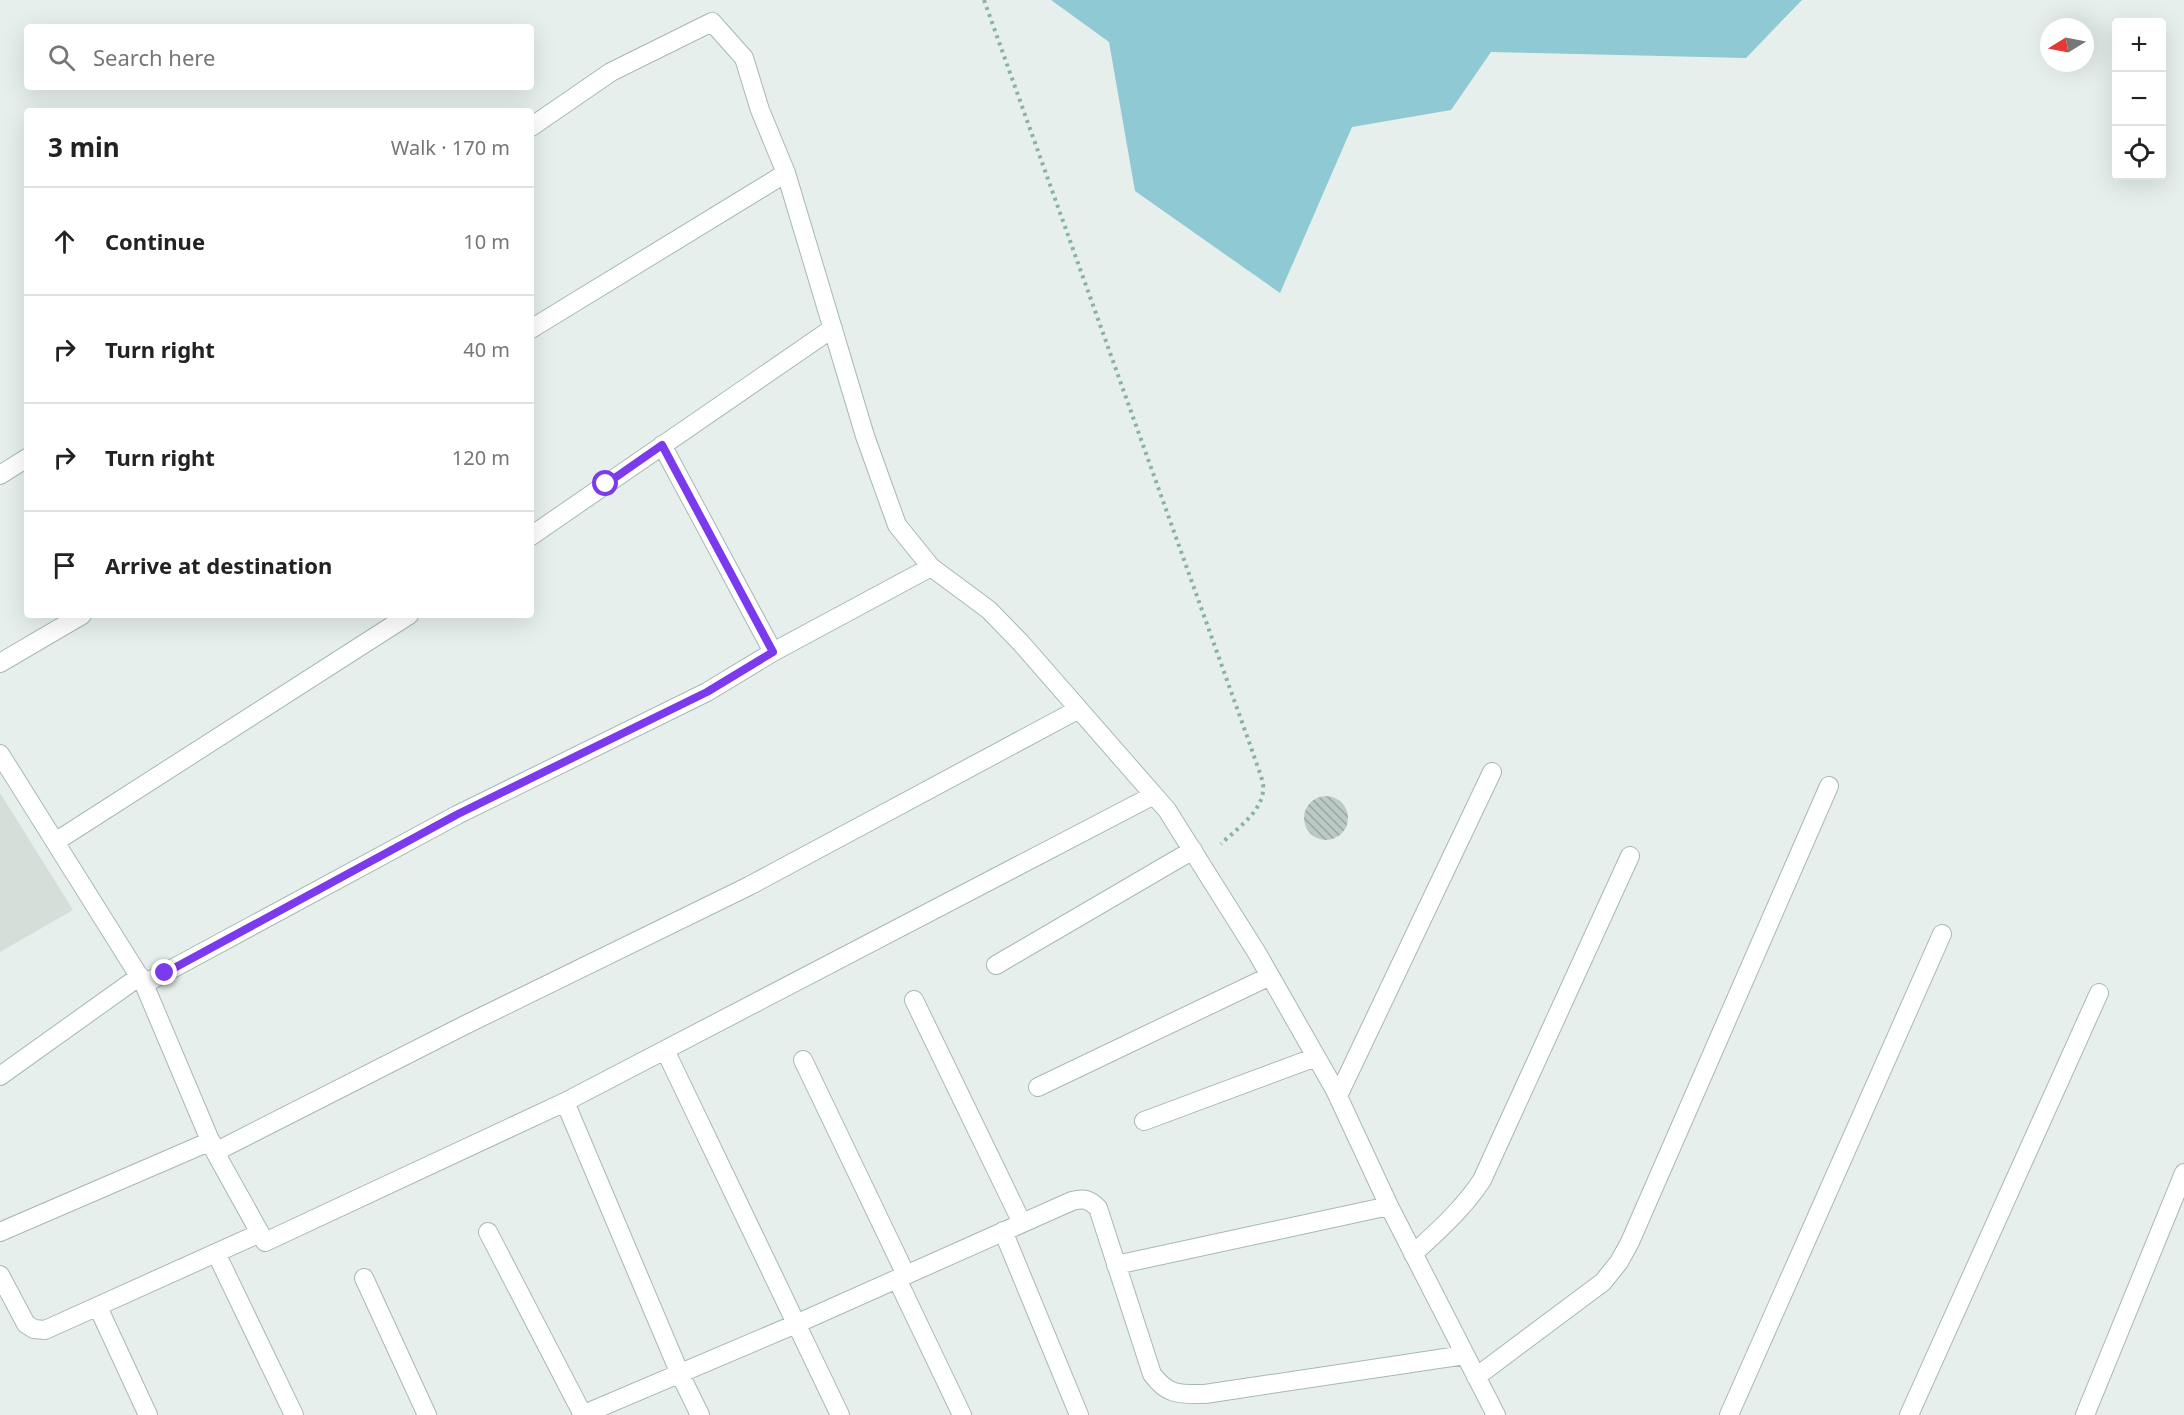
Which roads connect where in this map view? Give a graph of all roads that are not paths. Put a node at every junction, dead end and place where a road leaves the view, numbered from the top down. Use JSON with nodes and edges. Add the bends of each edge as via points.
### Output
{"nodes":[{"id":1,"x":534,"y":125,"type":"edge"},
{"id":2,"x":786,"y":173,"type":"junction"},
{"id":3,"x":534,"y":327,"type":"edge"},
{"id":4,"x":833,"y":328,"type":"junction"},
{"id":5,"x":662,"y":445,"type":"junction"},
{"id":6,"x":24,"y":460,"type":"edge"},
{"id":7,"x":0,"y":475,"type":"edge"},
{"id":8,"x":534,"y":534,"type":"edge"},
{"id":9,"x":931,"y":567,"type":"junction"},
{"id":10,"x":77,"y":618,"type":"edge"},
{"id":11,"x":404,"y":618,"type":"edge"},
{"id":12,"x":773,"y":652,"type":"junction"},
{"id":13,"x":0,"y":663,"type":"edge"},
{"id":14,"x":1079,"y":709,"type":"junction"},
{"id":15,"x":0,"y":754,"type":"edge"},
{"id":16,"x":1492,"y":772,"type":"dead end"},
{"id":17,"x":1829,"y":786,"type":"dead end"},
{"id":18,"x":1154,"y":795,"type":"junction"},
{"id":19,"x":55,"y":842,"type":"junction"},
{"id":20,"x":1197,"y":856,"type":"junction"},
{"id":21,"x":1630,"y":856,"type":"dead end"},
{"id":22,"x":1942,"y":934,"type":"dead end"},
{"id":23,"x":996,"y":965,"type":"dead end"},
{"id":24,"x":1270,"y":976,"type":"junction"},
{"id":25,"x":142,"y":980,"type":"junction"},
{"id":26,"x":2099,"y":993,"type":"dead end"},
{"id":27,"x":914,"y":1000,"type":"dead end"},
{"id":28,"x":665,"y":1050,"type":"junction"},
{"id":29,"x":1316,"y":1057,"type":"junction"},
{"id":30,"x":803,"y":1060,"type":"dead end"},
{"id":31,"x":0,"y":1076,"type":"edge"},
{"id":32,"x":1038,"y":1087,"type":"dead end"},
{"id":33,"x":1338,"y":1096,"type":"junction"},
{"id":34,"x":565,"y":1102,"type":"junction"},
{"id":35,"x":1144,"y":1121,"type":"dead end"},
{"id":36,"x":213,"y":1146,"type":"junction"},
{"id":37,"x":2184,"y":1173,"type":"edge"},
{"id":38,"x":1389,"y":1206,"type":"junction"},
{"id":39,"x":1022,"y":1223,"type":"junction"},
{"id":40,"x":1003,"y":1231,"type":"junction"},
{"id":41,"x":0,"y":1232,"type":"edge"},
{"id":42,"x":488,"y":1232,"type":"dead end"},
{"id":43,"x":260,"y":1233,"type":"junction"},
{"id":44,"x":216,"y":1253,"type":"junction"},
{"id":45,"x":1413,"y":1254,"type":"junction"},
{"id":46,"x":1116,"y":1265,"type":"junction"},
{"id":47,"x":0,"y":1275,"type":"edge"},
{"id":48,"x":901,"y":1277,"type":"junction"},
{"id":49,"x":364,"y":1278,"type":"dead end"},
{"id":50,"x":98,"y":1307,"type":"junction"},
{"id":51,"x":796,"y":1324,"type":"junction"},
{"id":52,"x":1465,"y":1355,"type":"junction"},
{"id":53,"x":680,"y":1374,"type":"junction"},
{"id":54,"x":1476,"y":1377,"type":"junction"},
{"id":55,"x":148,"y":1415,"type":"edge"},
{"id":56,"x":294,"y":1415,"type":"edge"},
{"id":57,"x":427,"y":1415,"type":"edge"},
{"id":58,"x":582,"y":1415,"type":"edge"},
{"id":59,"x":700,"y":1415,"type":"edge"},
{"id":60,"x":840,"y":1415,"type":"edge"},
{"id":61,"x":962,"y":1415,"type":"edge"},
{"id":62,"x":1079,"y":1415,"type":"edge"},
{"id":63,"x":1496,"y":1415,"type":"edge"},
{"id":64,"x":1729,"y":1415,"type":"edge"},
{"id":65,"x":1910,"y":1415,"type":"edge"},
{"id":66,"x":2085,"y":1415,"type":"edge"}],
"edges":[{"from":1,"to":2,"type":"street","via":[[611,72],[712,22],[744,58]]},
{"from":2,"to":3,"type":"street"},
{"from":2,"to":4,"type":"street"},
{"from":4,"to":5,"type":"street"},
{"from":4,"to":9,"type":"street","via":[[897,525]]},
{"from":5,"to":8,"type":"street"},
{"from":5,"to":12,"type":"street"},
{"from":6,"to":7,"type":"street"},
{"from":9,"to":12,"type":"street"},
{"from":9,"to":14,"type":"street","via":[[989,610]]},
{"from":10,"to":13,"type":"street"},
{"from":11,"to":19,"type":"street"},
{"from":12,"to":25,"type":"street","via":[[707,692],[458,814]]},
{"from":14,"to":18,"type":"street"},
{"from":14,"to":36,"type":"street","via":[[749,886]]},
{"from":15,"to":19,"type":"street"},
{"from":16,"to":33,"type":"street"},
{"from":17,"to":54,"type":"street","via":[[1619,1262],[1603,1282]]},
{"from":18,"to":20,"type":"street"},
{"from":18,"to":28,"type":"street"},
{"from":19,"to":25,"type":"street"},
{"from":20,"to":23,"type":"street"},
{"from":20,"to":24,"type":"street"},
{"from":21,"to":45,"type":"street","via":[[1482,1180],[1456,1214]]},
{"from":22,"to":64,"type":"street"},
{"from":24,"to":29,"type":"street"},
{"from":24,"to":32,"type":"street"},
{"from":25,"to":31,"type":"street"},
{"from":25,"to":36,"type":"street"},
{"from":26,"to":65,"type":"street"},
{"from":27,"to":39,"type":"street"},
{"from":28,"to":34,"type":"street"},
{"from":28,"to":51,"type":"street"},
{"from":29,"to":33,"type":"street"},
{"from":29,"to":35,"type":"street"},
{"from":30,"to":48,"type":"street"},
{"from":33,"to":38,"type":"street"},
{"from":34,"to":43,"type":"street","via":[[265,1242]]},
{"from":34,"to":53,"type":"street"},
{"from":36,"to":41,"type":"street"},
{"from":36,"to":43,"type":"street"},
{"from":37,"to":66,"type":"street"},
{"from":38,"to":45,"type":"street"},
{"from":38,"to":46,"type":"street"},
{"from":39,"to":40,"type":"street"},
{"from":39,"to":46,"type":"street","via":[[1072,1200],[1091,1201],[1098,1208]]},
{"from":40,"to":48,"type":"street"},
{"from":40,"to":62,"type":"street"},
{"from":42,"to":58,"type":"street"},
{"from":43,"to":44,"type":"street"},
{"from":44,"to":50,"type":"street"},
{"from":44,"to":56,"type":"street"},
{"from":45,"to":52,"type":"street"},
{"from":46,"to":52,"type":"street","via":[[1152,1374],[1161,1386],[1179,1394],[1205,1394]]},
{"from":47,"to":50,"type":"street","via":[[26,1324],[34,1329],[45,1330]]},
{"from":48,"to":51,"type":"street"},
{"from":48,"to":61,"type":"street"},
{"from":49,"to":57,"type":"street"},
{"from":50,"to":55,"type":"street"},
{"from":51,"to":53,"type":"street"},
{"from":51,"to":60,"type":"street"},
{"from":52,"to":54,"type":"street"},
{"from":53,"to":58,"type":"street"},
{"from":53,"to":59,"type":"street"},
{"from":54,"to":63,"type":"street"}]}
